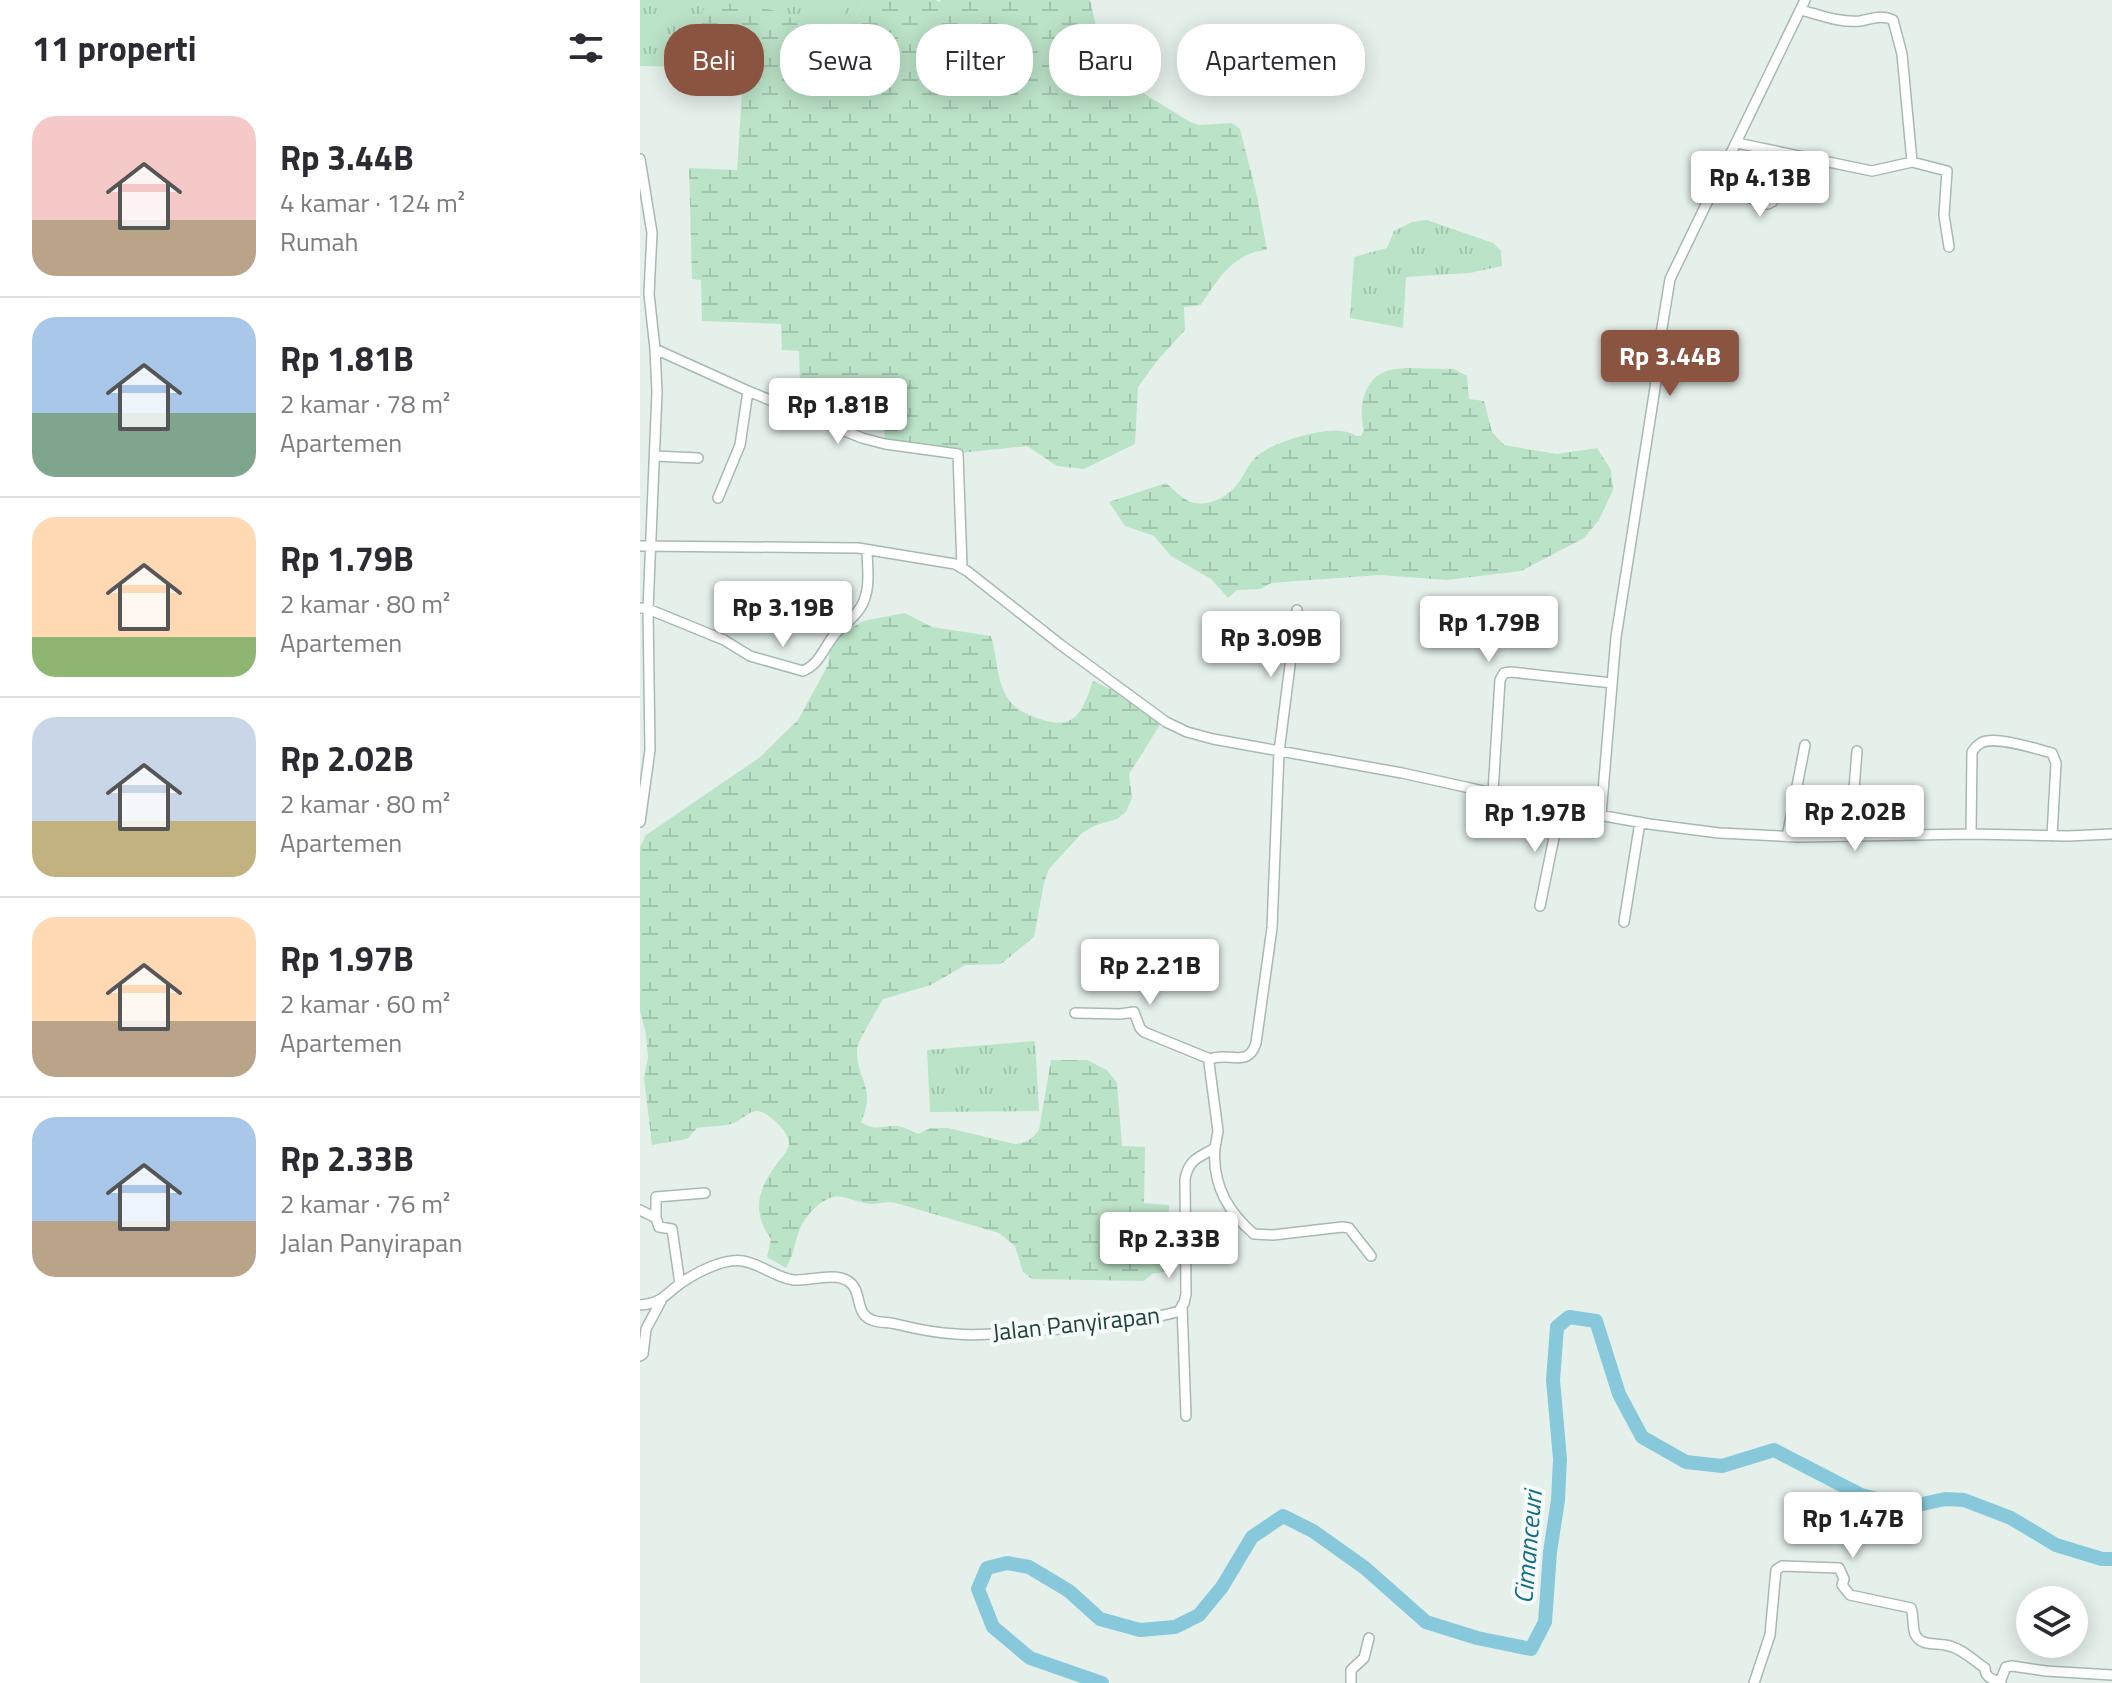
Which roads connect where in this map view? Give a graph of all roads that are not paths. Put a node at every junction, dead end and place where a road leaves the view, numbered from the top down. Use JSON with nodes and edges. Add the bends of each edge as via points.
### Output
{"nodes":[{"id":1,"x":1803,"y":5,"type":"edge"},
{"id":2,"x":1737,"y":143,"type":"junction"},
{"id":3,"x":640,"y":159,"type":"edge"},
{"id":4,"x":1912,"y":162,"type":"junction"},
{"id":5,"x":1787,"y":183,"type":"dead end"},
{"id":6,"x":1716,"y":186,"type":"junction"},
{"id":7,"x":1949,"y":247,"type":"dead end"},
{"id":8,"x":651,"y":262,"type":"junction"},
{"id":9,"x":640,"y":263,"type":"edge"},
{"id":10,"x":655,"y":349,"type":"junction"},
{"id":11,"x":748,"y":391,"type":"junction"},
{"id":12,"x":655,"y":456,"type":"junction"},
{"id":13,"x":698,"y":458,"type":"dead end"},
{"id":14,"x":718,"y":498,"type":"dead end"},
{"id":15,"x":640,"y":546,"type":"edge"},
{"id":16,"x":652,"y":547,"type":"junction"},
{"id":17,"x":867,"y":550,"type":"junction"},
{"id":18,"x":962,"y":567,"type":"junction"},
{"id":19,"x":644,"y":609,"type":"edge"},
{"id":20,"x":1297,"y":610,"type":"dead end"},
{"id":21,"x":1612,"y":683,"type":"junction"},
{"id":22,"x":1805,"y":745,"type":"dead end"},
{"id":23,"x":1857,"y":751,"type":"dead end"},
{"id":24,"x":1279,"y":752,"type":"junction"},
{"id":25,"x":1493,"y":792,"type":"junction"},
{"id":26,"x":1560,"y":808,"type":"junction"},
{"id":27,"x":1601,"y":815,"type":"junction"},
{"id":28,"x":640,"y":822,"type":"edge"},
{"id":29,"x":1640,"y":822,"type":"junction"},
{"id":30,"x":1971,"y":834,"type":"junction"},
{"id":31,"x":2112,"y":834,"type":"edge"},
{"id":32,"x":1857,"y":836,"type":"junction"},
{"id":33,"x":2052,"y":836,"type":"junction"},
{"id":34,"x":1787,"y":837,"type":"junction"},
{"id":35,"x":1540,"y":906,"type":"dead end"},
{"id":36,"x":1624,"y":922,"type":"dead end"},
{"id":37,"x":1075,"y":1013,"type":"dead end"},
{"id":38,"x":1210,"y":1059,"type":"junction"},
{"id":39,"x":1215,"y":1148,"type":"junction"},
{"id":40,"x":705,"y":1193,"type":"dead end"},
{"id":41,"x":640,"y":1210,"type":"edge"},
{"id":42,"x":656,"y":1218,"type":"junction"},
{"id":43,"x":1371,"y":1256,"type":"dead end"},
{"id":44,"x":680,"y":1284,"type":"junction"},
{"id":45,"x":661,"y":1301,"type":"junction"},
{"id":46,"x":640,"y":1305,"type":"edge"},
{"id":47,"x":1182,"y":1305,"type":"junction"},
{"id":48,"x":640,"y":1356,"type":"edge"},
{"id":49,"x":1186,"y":1416,"type":"dead end"},
{"id":50,"x":1369,"y":1638,"type":"dead end"},
{"id":51,"x":2112,"y":1675,"type":"edge"},
{"id":52,"x":2001,"y":1682,"type":"edge"},
{"id":53,"x":1351,"y":1683,"type":"edge"},
{"id":54,"x":1754,"y":1683,"type":"edge"}],
"edges":[{"from":1,"to":2,"type":"street"},
{"from":1,"to":4,"type":"street","via":[[1843,21],[1886,16],[1893,20],[1902,54]]},
{"from":2,"to":4,"type":"street","via":[[1872,171]]},
{"from":2,"to":6,"type":"street"},
{"from":3,"to":8,"type":"street","via":[[651,223]]},
{"from":4,"to":7,"type":"street","via":[[1947,171],[1944,215]]},
{"from":5,"to":6,"type":"street","via":[[1768,204]]},
{"from":6,"to":21,"type":"street","via":[[1670,279]]},
{"from":8,"to":9,"type":"street"},
{"from":8,"to":10,"type":"street"},
{"from":10,"to":11,"type":"street"},
{"from":10,"to":12,"type":"street"},
{"from":11,"to":14,"type":"street","via":[[740,445]]},
{"from":11,"to":18,"type":"street","via":[[872,441],[958,454]]},
{"from":12,"to":13,"type":"street"},
{"from":12,"to":16,"type":"street"},
{"from":15,"to":16,"type":"street"},
{"from":16,"to":17,"type":"street"},
{"from":16,"to":19,"type":"street"},
{"from":17,"to":18,"type":"street"},
{"from":17,"to":19,"type":"street","via":[[863,605],[814,665],[803,671],[750,656],[724,640]]},
{"from":18,"to":24,"type":"street","via":[[1178,729]]},
{"from":19,"to":28,"type":"street","via":[[650,750]]},
{"from":20,"to":24,"type":"street"},
{"from":21,"to":25,"type":"street","via":[[1504,673]]},
{"from":21,"to":27,"type":"street"},
{"from":22,"to":34,"type":"street"},
{"from":23,"to":32,"type":"street"},
{"from":24,"to":25,"type":"street"},
{"from":24,"to":38,"type":"street","via":[[1275,897],[1256,1043],[1246,1057]]},
{"from":25,"to":26,"type":"street"},
{"from":26,"to":27,"type":"street"},
{"from":26,"to":35,"type":"street"},
{"from":27,"to":29,"type":"street"},
{"from":29,"to":34,"type":"street"},
{"from":29,"to":36,"type":"street"},
{"from":30,"to":32,"type":"street"},
{"from":30,"to":33,"type":"street"},
{"from":30,"to":33,"type":"street","via":[[1972,752],[1987,741],[2052,753]]},
{"from":31,"to":33,"type":"street"},
{"from":32,"to":34,"type":"street"},
{"from":37,"to":38,"type":"street","via":[[1134,1012],[1144,1032]]},
{"from":38,"to":39,"type":"street"},
{"from":39,"to":43,"type":"street","via":[[1215,1175],[1223,1196],[1254,1234],[1349,1228]]},
{"from":39,"to":47,"type":"street","name":"Jalan Panyirapan","via":[[1192,1162],[1185,1179]]},
{"from":40,"to":42,"type":"street","via":[[656,1197]]},
{"from":41,"to":42,"type":"street"},
{"from":42,"to":44,"type":"street","via":[[659,1227],[672,1229]]},
{"from":44,"to":45,"type":"street","name":"Jalan Panyirapan"},
{"from":44,"to":47,"type":"street","name":"Jalan Panyirapan","via":[[740,1260],[794,1280],[836,1277],[853,1286],[861,1312],[870,1320],[958,1335],[1150,1319],[1179,1311]]},
{"from":45,"to":46,"type":"street"},
{"from":45,"to":48,"type":"street","via":[[646,1329]]},
{"from":47,"to":49,"type":"street"},
{"from":50,"to":53,"type":"street","via":[[1364,1658],[1351,1670]]},
{"from":51,"to":52,"type":"street","via":[[2012,1666],[2006,1667]]},
{"from":52,"to":54,"type":"street","via":[[1953,1647],[1918,1638],[1911,1608],[1850,1595],[1839,1568],[1782,1566],[1776,1570],[1770,1635]]}]}
